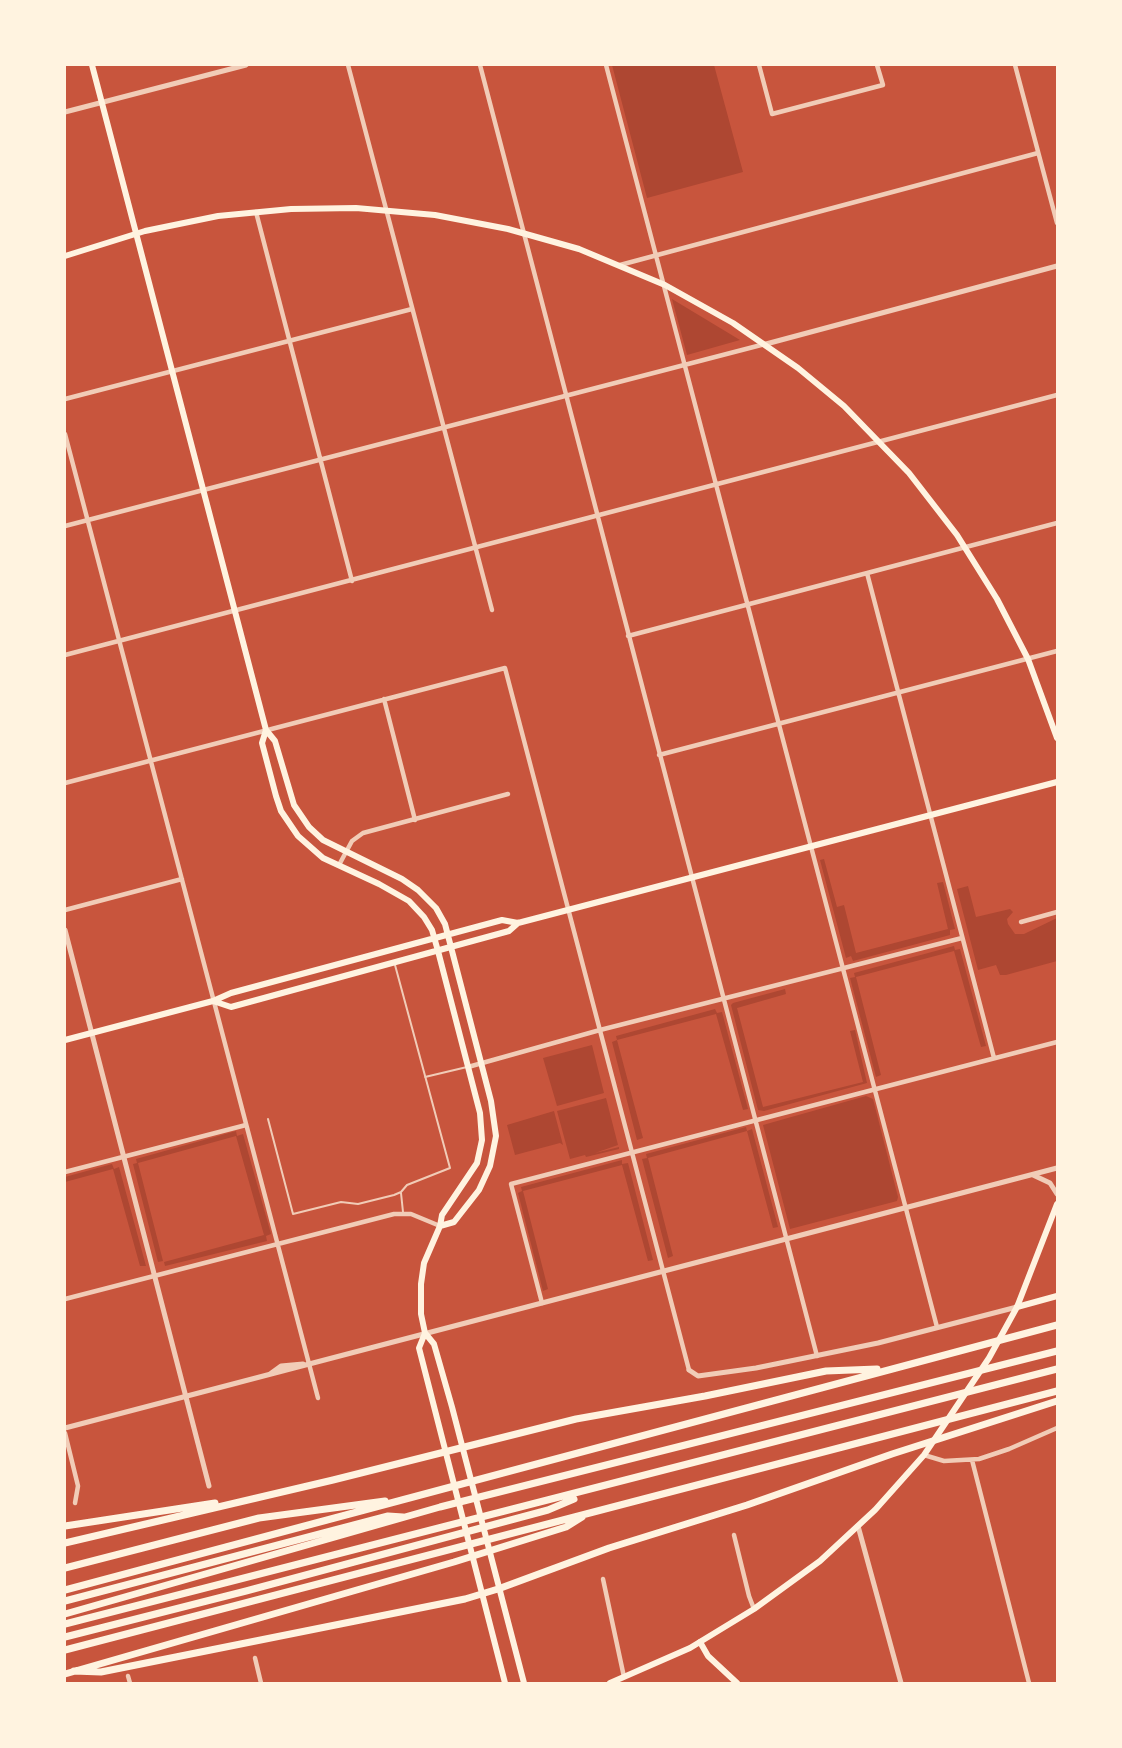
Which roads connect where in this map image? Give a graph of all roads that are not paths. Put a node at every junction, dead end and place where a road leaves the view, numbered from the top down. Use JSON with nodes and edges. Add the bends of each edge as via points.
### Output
{"nodes":[{"id":1,"x":92,"y":65,"type":"edge"},
{"id":2,"x":246,"y":65,"type":"edge"},
{"id":3,"x":348,"y":65,"type":"edge"},
{"id":4,"x":480,"y":65,"type":"edge"},
{"id":5,"x":606,"y":65,"type":"edge"},
{"id":6,"x":759,"y":65,"type":"edge"},
{"id":7,"x":877,"y":65,"type":"edge"},
{"id":8,"x":1015,"y":65,"type":"edge"},
{"id":9,"x":101,"y":103,"type":"junction"},
{"id":10,"x":65,"y":112,"type":"edge"},
{"id":11,"x":1038,"y":153,"type":"junction"},
{"id":12,"x":386,"y":210,"type":"junction"},
{"id":13,"x":256,"y":212,"type":"junction"},
{"id":14,"x":1057,"y":223,"type":"edge"},
{"id":15,"x":136,"y":233,"type":"junction"},
{"id":16,"x":524,"y":233,"type":"junction"},
{"id":17,"x":656,"y":255,"type":"junction"},
{"id":18,"x":65,"y":256,"type":"edge"},
{"id":19,"x":620,"y":265,"type":"junction"},
{"id":20,"x":1057,"y":266,"type":"edge"},
{"id":21,"x":665,"y":285,"type":"junction"},
{"id":22,"x":412,"y":309,"type":"junction"},
{"id":23,"x":289,"y":341,"type":"junction"},
{"id":24,"x":766,"y":344,"type":"junction"},
{"id":25,"x":685,"y":365,"type":"junction"},
{"id":26,"x":172,"y":371,"type":"junction"},
{"id":27,"x":1057,"y":395,"type":"edge"},
{"id":28,"x":566,"y":396,"type":"junction"},
{"id":29,"x":65,"y":399,"type":"edge"},
{"id":30,"x":443,"y":428,"type":"junction"},
{"id":31,"x":65,"y":434,"type":"edge"},
{"id":32,"x":880,"y":441,"type":"junction"},
{"id":33,"x":320,"y":461,"type":"junction"},
{"id":34,"x":716,"y":484,"type":"junction"},
{"id":35,"x":203,"y":490,"type":"junction"},
{"id":36,"x":597,"y":517,"type":"junction"},
{"id":37,"x":87,"y":520,"type":"junction"},
{"id":38,"x":1057,"y":523,"type":"edge"},
{"id":39,"x":65,"y":526,"type":"edge"},
{"id":40,"x":966,"y":547,"type":"junction"},
{"id":41,"x":475,"y":549,"type":"junction"},
{"id":42,"x":867,"y":573,"type":"junction"},
{"id":43,"x":352,"y":581,"type":"junction"},
{"id":44,"x":747,"y":605,"type":"junction"},
{"id":45,"x":235,"y":610,"type":"junction"},
{"id":46,"x":492,"y":610,"type":"dead end"},
{"id":47,"x":628,"y":636,"type":"junction"},
{"id":48,"x":119,"y":641,"type":"junction"},
{"id":49,"x":1057,"y":651,"type":"edge"},
{"id":50,"x":65,"y":655,"type":"edge"},
{"id":51,"x":1028,"y":659,"type":"junction"},
{"id":52,"x":898,"y":692,"type":"junction"},
{"id":53,"x":384,"y":699,"type":"junction"},
{"id":54,"x":779,"y":723,"type":"junction"},
{"id":55,"x":266,"y":730,"type":"junction"},
{"id":56,"x":1057,"y":737,"type":"edge"},
{"id":57,"x":659,"y":754,"type":"junction"},
{"id":58,"x":150,"y":761,"type":"junction"},
{"id":59,"x":1057,"y":782,"type":"edge"},
{"id":60,"x":65,"y":783,"type":"edge"},
{"id":61,"x":508,"y":794,"type":"dead end"},
{"id":62,"x":930,"y":814,"type":"junction"},
{"id":63,"x":415,"y":820,"type":"junction"},
{"id":64,"x":810,"y":846,"type":"junction"},
{"id":65,"x":345,"y":853,"type":"junction"},
{"id":66,"x":339,"y":866,"type":"junction"},
{"id":67,"x":691,"y":877,"type":"junction"},
{"id":68,"x":182,"y":880,"type":"junction"},
{"id":69,"x":65,"y":910,"type":"edge"},
{"id":70,"x":568,"y":910,"type":"junction"},
{"id":71,"x":1057,"y":912,"type":"edge"},
{"id":72,"x":1021,"y":922,"type":"dead end"},
{"id":73,"x":518,"y":923,"type":"junction"},
{"id":74,"x":65,"y":930,"type":"edge"},
{"id":75,"x":448,"y":935,"type":"junction"},
{"id":76,"x":962,"y":938,"type":"junction"},
{"id":77,"x":435,"y":939,"type":"junction"},
{"id":78,"x":452,"y":947,"type":"junction"},
{"id":79,"x":438,"y":951,"type":"junction"},
{"id":80,"x":395,"y":963,"type":"junction"},
{"id":81,"x":843,"y":970,"type":"junction"},
{"id":82,"x":723,"y":999,"type":"junction"},
{"id":83,"x":213,"y":1001,"type":"junction"},
{"id":84,"x":600,"y":1030,"type":"junction"},
{"id":85,"x":92,"y":1033,"type":"junction"},
{"id":86,"x":65,"y":1040,"type":"edge"},
{"id":87,"x":1057,"y":1042,"type":"edge"},
{"id":88,"x":994,"y":1058,"type":"junction"},
{"id":89,"x":481,"y":1063,"type":"junction"},
{"id":90,"x":468,"y":1066,"type":"junction"},
{"id":91,"x":425,"y":1077,"type":"junction"},
{"id":92,"x":875,"y":1089,"type":"junction"},
{"id":93,"x":268,"y":1119,"type":"dead end"},
{"id":94,"x":755,"y":1121,"type":"junction"},
{"id":95,"x":246,"y":1125,"type":"junction"},
{"id":96,"x":632,"y":1153,"type":"junction"},
{"id":97,"x":124,"y":1157,"type":"junction"},
{"id":98,"x":1057,"y":1168,"type":"edge"},
{"id":99,"x":65,"y":1172,"type":"edge"},
{"id":100,"x":1033,"y":1175,"type":"junction"},
{"id":101,"x":401,"y":1192,"type":"junction"},
{"id":102,"x":1057,"y":1194,"type":"edge"},
{"id":103,"x":1057,"y":1204,"type":"edge"},
{"id":104,"x":907,"y":1208,"type":"junction"},
{"id":105,"x":403,"y":1213,"type":"junction"},
{"id":106,"x":440,"y":1226,"type":"junction"},
{"id":107,"x":787,"y":1239,"type":"junction"},
{"id":108,"x":274,"y":1244,"type":"junction"},
{"id":109,"x":664,"y":1271,"type":"junction"},
{"id":110,"x":154,"y":1275,"type":"junction"},
{"id":111,"x":1057,"y":1296,"type":"edge"},
{"id":112,"x":65,"y":1299,"type":"edge"},
{"id":113,"x":542,"y":1303,"type":"junction"},
{"id":114,"x":1017,"y":1307,"type":"junction"},
{"id":115,"x":1057,"y":1325,"type":"edge"},
{"id":116,"x":937,"y":1327,"type":"junction"},
{"id":117,"x":425,"y":1333,"type":"junction"},
{"id":118,"x":1057,"y":1350,"type":"edge"},
{"id":119,"x":817,"y":1356,"type":"junction"},
{"id":120,"x":307,"y":1364,"type":"junction"},
{"id":121,"x":892,"y":1368,"type":"junction"},
{"id":122,"x":1057,"y":1369,"type":"edge"},
{"id":123,"x":689,"y":1370,"type":"joint"},
{"id":124,"x":1057,"y":1391,"type":"edge"},
{"id":125,"x":186,"y":1396,"type":"junction"},
{"id":126,"x":318,"y":1398,"type":"dead end"},
{"id":127,"x":1057,"y":1401,"type":"edge"},
{"id":128,"x":1057,"y":1428,"type":"edge"},
{"id":129,"x":65,"y":1430,"type":"edge"},
{"id":130,"x":464,"y":1448,"type":"junction"},
{"id":131,"x":445,"y":1452,"type":"junction"},
{"id":132,"x":924,"y":1455,"type":"junction"},
{"id":133,"x":972,"y":1460,"type":"junction"},
{"id":134,"x":209,"y":1486,"type":"dead end"},
{"id":135,"x":595,"y":1489,"type":"junction"},
{"id":136,"x":271,"y":1494,"type":"junction"},
{"id":137,"x":403,"y":1499,"type":"junction"},
{"id":138,"x":75,"y":1503,"type":"dead end"},
{"id":139,"x":588,"y":1512,"type":"junction"},
{"id":140,"x":403,"y":1518,"type":"junction"},
{"id":141,"x":65,"y":1526,"type":"edge"},
{"id":142,"x":858,"y":1526,"type":"junction"},
{"id":143,"x":734,"y":1535,"type":"dead end"},
{"id":144,"x":65,"y":1543,"type":"edge"},
{"id":145,"x":65,"y":1568,"type":"edge"},
{"id":146,"x":603,"y":1579,"type":"dead end"},
{"id":147,"x":498,"y":1589,"type":"junction"},
{"id":148,"x":65,"y":1590,"type":"edge"},
{"id":149,"x":482,"y":1594,"type":"junction"},
{"id":150,"x":65,"y":1601,"type":"edge"},
{"id":151,"x":754,"y":1609,"type":"junction"},
{"id":152,"x":65,"y":1614,"type":"edge"},
{"id":153,"x":65,"y":1626,"type":"edge"},
{"id":154,"x":65,"y":1637,"type":"edge"},
{"id":155,"x":700,"y":1642,"type":"junction"},
{"id":156,"x":65,"y":1650,"type":"edge"},
{"id":157,"x":255,"y":1658,"type":"dead end"},
{"id":158,"x":74,"y":1671,"type":"junction"},
{"id":159,"x":65,"y":1674,"type":"edge"},
{"id":160,"x":128,"y":1676,"type":"dead end"},
{"id":161,"x":624,"y":1678,"type":"junction"},
{"id":162,"x":130,"y":1683,"type":"edge"},
{"id":163,"x":261,"y":1683,"type":"edge"},
{"id":164,"x":505,"y":1683,"type":"edge"},
{"id":165,"x":524,"y":1683,"type":"edge"},
{"id":166,"x":610,"y":1683,"type":"edge"},
{"id":167,"x":737,"y":1683,"type":"edge"},
{"id":168,"x":901,"y":1683,"type":"edge"},
{"id":169,"x":1029,"y":1683,"type":"edge"}],
"edges":[{"from":1,"to":9,"type":"main road"},
{"from":2,"to":9,"type":"street"},
{"from":3,"to":12,"type":"street"},
{"from":4,"to":16,"type":"street"},
{"from":5,"to":17,"type":"street"},
{"from":6,"to":7,"type":"street","via":[[772,114],[883,85]]},
{"from":8,"to":11,"type":"street"},
{"from":9,"to":10,"type":"street"},
{"from":9,"to":15,"type":"main road"},
{"from":11,"to":14,"type":"street"},
{"from":11,"to":17,"type":"street"},
{"from":12,"to":13,"type":"main road"},
{"from":12,"to":16,"type":"main road","via":[[445,216]]},
{"from":12,"to":22,"type":"street"},
{"from":13,"to":15,"type":"main road"},
{"from":13,"to":23,"type":"street"},
{"from":15,"to":18,"type":"main road"},
{"from":15,"to":26,"type":"main road"},
{"from":16,"to":19,"type":"main road"},
{"from":16,"to":28,"type":"street"},
{"from":17,"to":19,"type":"street"},
{"from":17,"to":21,"type":"street"},
{"from":19,"to":21,"type":"main road"},
{"from":20,"to":24,"type":"street"},
{"from":21,"to":24,"type":"main road"},
{"from":21,"to":25,"type":"street"},
{"from":22,"to":23,"type":"street"},
{"from":22,"to":30,"type":"street"},
{"from":23,"to":26,"type":"street"},
{"from":23,"to":33,"type":"street"},
{"from":24,"to":25,"type":"street"},
{"from":24,"to":32,"type":"main road","via":[[813,379]]},
{"from":25,"to":28,"type":"street"},
{"from":25,"to":34,"type":"street"},
{"from":26,"to":29,"type":"street"},
{"from":26,"to":35,"type":"main road"},
{"from":27,"to":32,"type":"street"},
{"from":28,"to":30,"type":"street"},
{"from":28,"to":36,"type":"street"},
{"from":30,"to":33,"type":"street"},
{"from":30,"to":41,"type":"street"},
{"from":31,"to":37,"type":"street"},
{"from":32,"to":34,"type":"street"},
{"from":32,"to":40,"type":"main road"},
{"from":33,"to":35,"type":"street"},
{"from":33,"to":43,"type":"street"},
{"from":34,"to":36,"type":"street"},
{"from":34,"to":44,"type":"street"},
{"from":35,"to":37,"type":"street"},
{"from":35,"to":45,"type":"main road"},
{"from":36,"to":41,"type":"street"},
{"from":36,"to":47,"type":"street"},
{"from":37,"to":39,"type":"street"},
{"from":37,"to":48,"type":"street"},
{"from":38,"to":40,"type":"street"},
{"from":40,"to":42,"type":"street"},
{"from":40,"to":51,"type":"main road"},
{"from":41,"to":43,"type":"street"},
{"from":41,"to":46,"type":"street"},
{"from":42,"to":44,"type":"street"},
{"from":42,"to":52,"type":"street"},
{"from":43,"to":45,"type":"street"},
{"from":44,"to":47,"type":"street"},
{"from":44,"to":54,"type":"street"},
{"from":45,"to":48,"type":"street"},
{"from":45,"to":55,"type":"main road"},
{"from":47,"to":57,"type":"street"},
{"from":48,"to":50,"type":"street"},
{"from":48,"to":58,"type":"street"},
{"from":49,"to":51,"type":"street"},
{"from":51,"to":52,"type":"street"},
{"from":51,"to":56,"type":"main road"},
{"from":52,"to":54,"type":"street"},
{"from":52,"to":62,"type":"street"},
{"from":53,"to":55,"type":"street"},
{"from":53,"to":63,"type":"street"},
{"from":53,"to":70,"type":"street","via":[[505,668]]},
{"from":54,"to":57,"type":"street"},
{"from":54,"to":64,"type":"street"},
{"from":55,"to":58,"type":"street"},
{"from":55,"to":65,"type":"main road","via":[[275,741],[294,805],[309,827]]},
{"from":55,"to":66,"type":"main road","via":[[262,743],[281,811],[313,852]]},
{"from":57,"to":67,"type":"street"},
{"from":58,"to":60,"type":"street"},
{"from":58,"to":68,"type":"street"},
{"from":59,"to":62,"type":"main road"},
{"from":61,"to":63,"type":"street"},
{"from":62,"to":64,"type":"main road"},
{"from":62,"to":76,"type":"street"},
{"from":63,"to":65,"type":"street","via":[[363,833]]},
{"from":64,"to":67,"type":"main road"},
{"from":64,"to":81,"type":"street"},
{"from":65,"to":66,"type":"street"},
{"from":65,"to":75,"type":"main road","via":[[418,890],[436,908]]},
{"from":66,"to":77,"type":"main road","via":[[409,901],[424,916]]},
{"from":67,"to":70,"type":"main road"},
{"from":67,"to":82,"type":"street"},
{"from":68,"to":69,"type":"street"},
{"from":68,"to":83,"type":"street"},
{"from":70,"to":73,"type":"main road"},
{"from":70,"to":84,"type":"street"},
{"from":71,"to":72,"type":"street"},
{"from":73,"to":75,"type":"main road","via":[[502,920]]},
{"from":73,"to":78,"type":"main road","via":[[509,931]]},
{"from":74,"to":85,"type":"street"},
{"from":75,"to":77,"type":"main road"},
{"from":75,"to":78,"type":"main road"},
{"from":76,"to":81,"type":"street"},
{"from":76,"to":88,"type":"street"},
{"from":77,"to":79,"type":"main road"},
{"from":77,"to":83,"type":"main road"},
{"from":78,"to":79,"type":"main road"},
{"from":78,"to":89,"type":"main road"},
{"from":79,"to":80,"type":"main road"},
{"from":79,"to":90,"type":"main road"},
{"from":80,"to":83,"type":"main road","via":[[231,1007]]},
{"from":80,"to":91,"type":"lane"},
{"from":81,"to":82,"type":"street"},
{"from":81,"to":92,"type":"street"},
{"from":82,"to":84,"type":"street"},
{"from":82,"to":94,"type":"street"},
{"from":83,"to":85,"type":"main road"},
{"from":83,"to":95,"type":"street"},
{"from":84,"to":89,"type":"street"},
{"from":84,"to":96,"type":"street"},
{"from":85,"to":86,"type":"main road"},
{"from":85,"to":97,"type":"street"},
{"from":87,"to":88,"type":"street"},
{"from":88,"to":92,"type":"street"},
{"from":89,"to":90,"type":"street"},
{"from":89,"to":106,"type":"main road","via":[[495,1123],[494,1156],[478,1190],[454,1222]]},
{"from":90,"to":91,"type":"lane"},
{"from":90,"to":106,"type":"main road","via":[[480,1113],[481,1147],[477,1163],[442,1215]]},
{"from":91,"to":101,"type":"lane","via":[[450,1168],[407,1185]]},
{"from":92,"to":94,"type":"street"},
{"from":92,"to":104,"type":"street"},
{"from":93,"to":101,"type":"lane","via":[[293,1213],[341,1202],[358,1204]]},
{"from":94,"to":96,"type":"street"},
{"from":94,"to":107,"type":"street"},
{"from":95,"to":97,"type":"street"},
{"from":95,"to":108,"type":"street"},
{"from":96,"to":109,"type":"street"},
{"from":96,"to":113,"type":"street","via":[[510,1184]]},
{"from":97,"to":99,"type":"street"},
{"from":97,"to":110,"type":"street"},
{"from":98,"to":100,"type":"street"},
{"from":100,"to":102,"type":"street","via":[[1050,1183]]},
{"from":100,"to":104,"type":"street"},
{"from":101,"to":105,"type":"lane"},
{"from":103,"to":114,"type":"main road"},
{"from":104,"to":107,"type":"street"},
{"from":104,"to":116,"type":"street"},
{"from":105,"to":106,"type":"street"},
{"from":105,"to":108,"type":"street"},
{"from":106,"to":117,"type":"main road","via":[[422,1272]]},
{"from":107,"to":109,"type":"street"},
{"from":107,"to":119,"type":"street"},
{"from":108,"to":110,"type":"street"},
{"from":108,"to":120,"type":"street"},
{"from":109,"to":113,"type":"street"},
{"from":109,"to":123,"type":"street"},
{"from":110,"to":112,"type":"street"},
{"from":110,"to":125,"type":"street"},
{"from":111,"to":114,"type":"main road"},
{"from":113,"to":117,"type":"street"},
{"from":114,"to":116,"type":"street"},
{"from":114,"to":132,"type":"main road"},
{"from":115,"to":121,"type":"highway"},
{"from":116,"to":119,"type":"street"},
{"from":117,"to":120,"type":"street"},
{"from":117,"to":130,"type":"main road","via":[[434,1345]]},
{"from":117,"to":131,"type":"main road","via":[[419,1348]]},
{"from":118,"to":140,"type":"highway"},
{"from":119,"to":123,"type":"street","via":[[710,1375],[698,1376]]},
{"from":120,"to":125,"type":"street","via":[[281,1366],[272,1374]]},
{"from":120,"to":126,"type":"street"},
{"from":121,"to":130,"type":"highway","via":[[826,1371],[576,1419]]},
{"from":121,"to":137,"type":"highway"},
{"from":122,"to":135,"type":"highway"},
{"from":124,"to":139,"type":"highway"},
{"from":125,"to":129,"type":"street"},
{"from":125,"to":134,"type":"street"},
{"from":127,"to":147,"type":"highway","via":[[608,1548]]},
{"from":128,"to":133,"type":"street","via":[[1009,1450]]},
{"from":129,"to":138,"type":"street","via":[[78,1486]]},
{"from":130,"to":131,"type":"highway"},
{"from":130,"to":147,"type":"main road"},
{"from":131,"to":136,"type":"highway"},
{"from":131,"to":149,"type":"main road"},
{"from":132,"to":133,"type":"street","via":[[944,1461]]},
{"from":132,"to":142,"type":"main road"},
{"from":133,"to":169,"type":"street"},
{"from":135,"to":153,"type":"highway"},
{"from":135,"to":154,"type":"highway","via":[[548,1510]]},
{"from":136,"to":141,"type":"highway"},
{"from":136,"to":144,"type":"highway"},
{"from":137,"to":145,"type":"highway","via":[[259,1518]]},
{"from":137,"to":148,"type":"highway"},
{"from":139,"to":156,"type":"highway"},
{"from":139,"to":158,"type":"highway","via":[[566,1527],[503,1547]]},
{"from":140,"to":150,"type":"highway","via":[[388,1516]]},
{"from":140,"to":152,"type":"highway"},
{"from":142,"to":151,"type":"main road","via":[[820,1561]]},
{"from":142,"to":168,"type":"street"},
{"from":143,"to":151,"type":"street"},
{"from":146,"to":161,"type":"street"},
{"from":147,"to":149,"type":"highway"},
{"from":147,"to":165,"type":"main road"},
{"from":149,"to":158,"type":"highway","via":[[101,1672]]},
{"from":149,"to":164,"type":"main road"},
{"from":151,"to":155,"type":"main road"},
{"from":155,"to":161,"type":"main road"},
{"from":155,"to":167,"type":"main road"},
{"from":157,"to":163,"type":"street"},
{"from":158,"to":159,"type":"highway"},
{"from":160,"to":162,"type":"street"},
{"from":161,"to":166,"type":"main road"}]}
